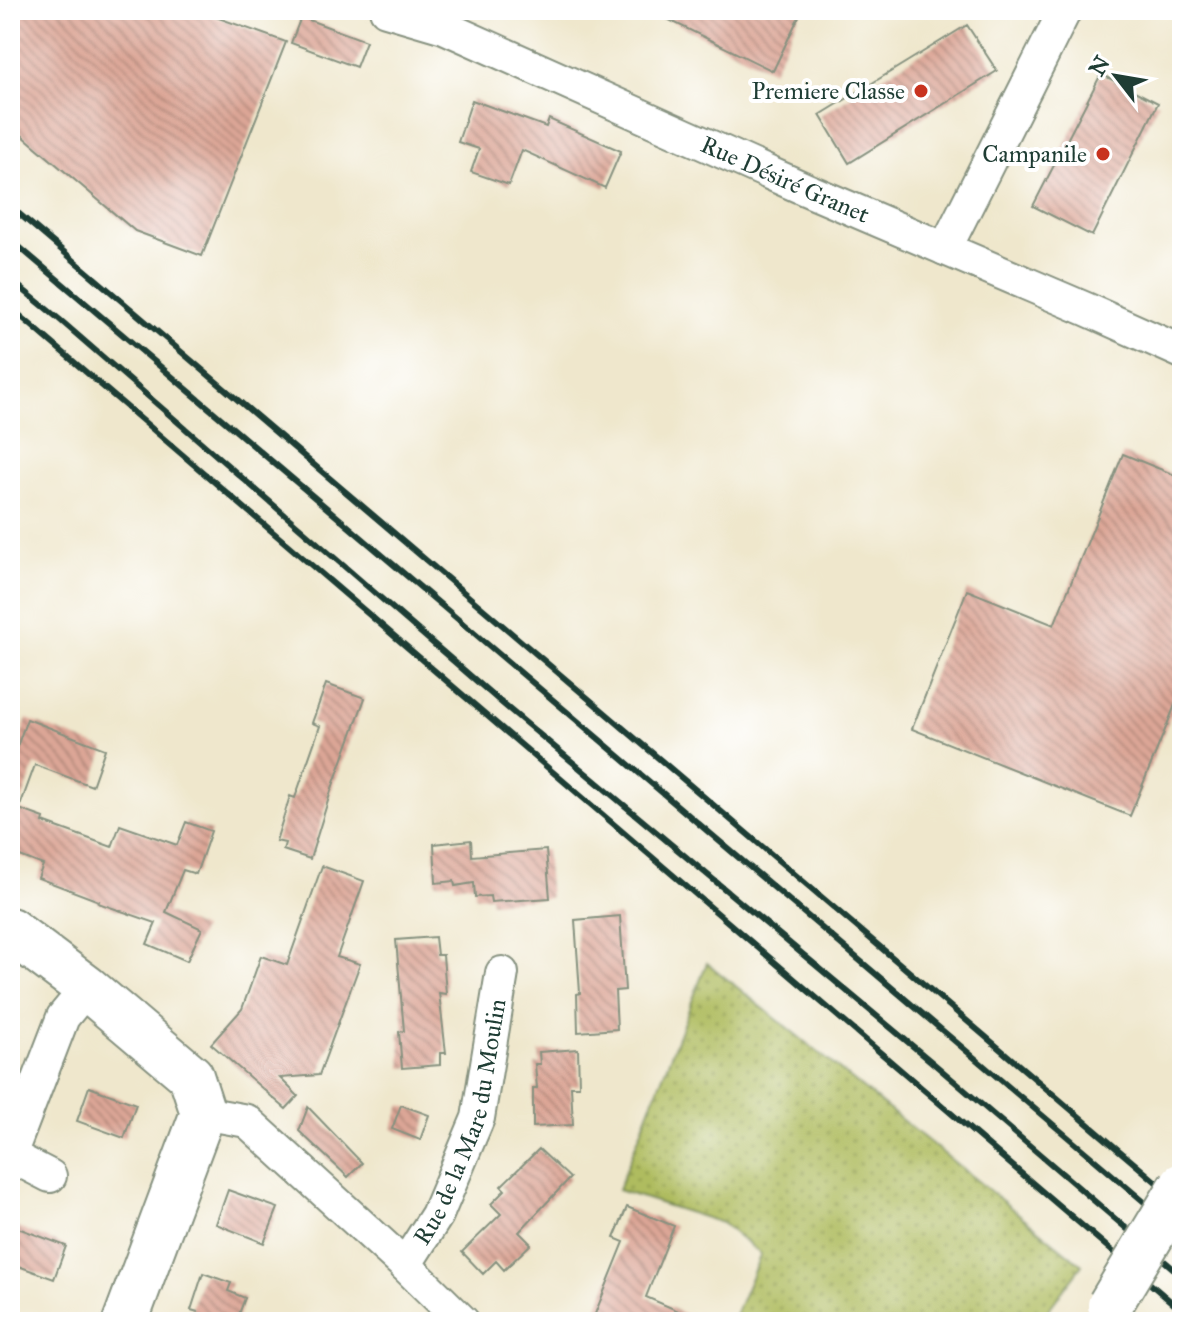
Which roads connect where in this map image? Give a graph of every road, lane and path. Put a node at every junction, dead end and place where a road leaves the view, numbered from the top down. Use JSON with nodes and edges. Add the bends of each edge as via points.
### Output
{"nodes":[{"id":1,"x":386,"y":10,"type":"edge"},
{"id":2,"x":1065,"y":10,"type":"edge"},
{"id":3,"x":447,"y":19,"type":"edge"},
{"id":4,"x":945,"y":249,"type":"junction"},
{"id":5,"x":1182,"y":352,"type":"edge"},
{"id":6,"x":10,"y":930,"type":"edge"},
{"id":7,"x":502,"y":973,"type":"dead end"},
{"id":8,"x":87,"y":988,"type":"junction"},
{"id":9,"x":203,"y":1113,"type":"junction"},
{"id":10,"x":50,"y":1176,"type":"dead end"},
{"id":11,"x":1182,"y":1185,"type":"edge"},
{"id":12,"x":405,"y":1265,"type":"junction"},
{"id":13,"x":1110,"y":1305,"type":"dead end"},
{"id":14,"x":125,"y":1322,"type":"edge"},
{"id":15,"x":463,"y":1322,"type":"edge"}],
"edges":[{"from":1,"to":3,"type":"street","name":"Rue Désiré Granet"},
{"from":2,"to":4,"type":"street"},
{"from":3,"to":4,"type":"street","name":"Rue Désiré Granet","via":[[790,183]]},
{"from":4,"to":5,"type":"street","name":"Rue Désiré Granet"},
{"from":6,"to":8,"type":"street"},
{"from":7,"to":12,"type":"street","name":"Rue de la Mare du Moulin","via":[[478,1118],[437,1215]]},
{"from":8,"to":9,"type":"street","via":[[191,1076]]},
{"from":8,"to":10,"type":"street","via":[[63,1017],[13,1147],[15,1158]]},
{"from":9,"to":12,"type":"street","via":[[247,1121]]},
{"from":9,"to":14,"type":"street"},
{"from":11,"to":13,"type":"street","bridge":true},
{"from":12,"to":15,"type":"street"}]}
